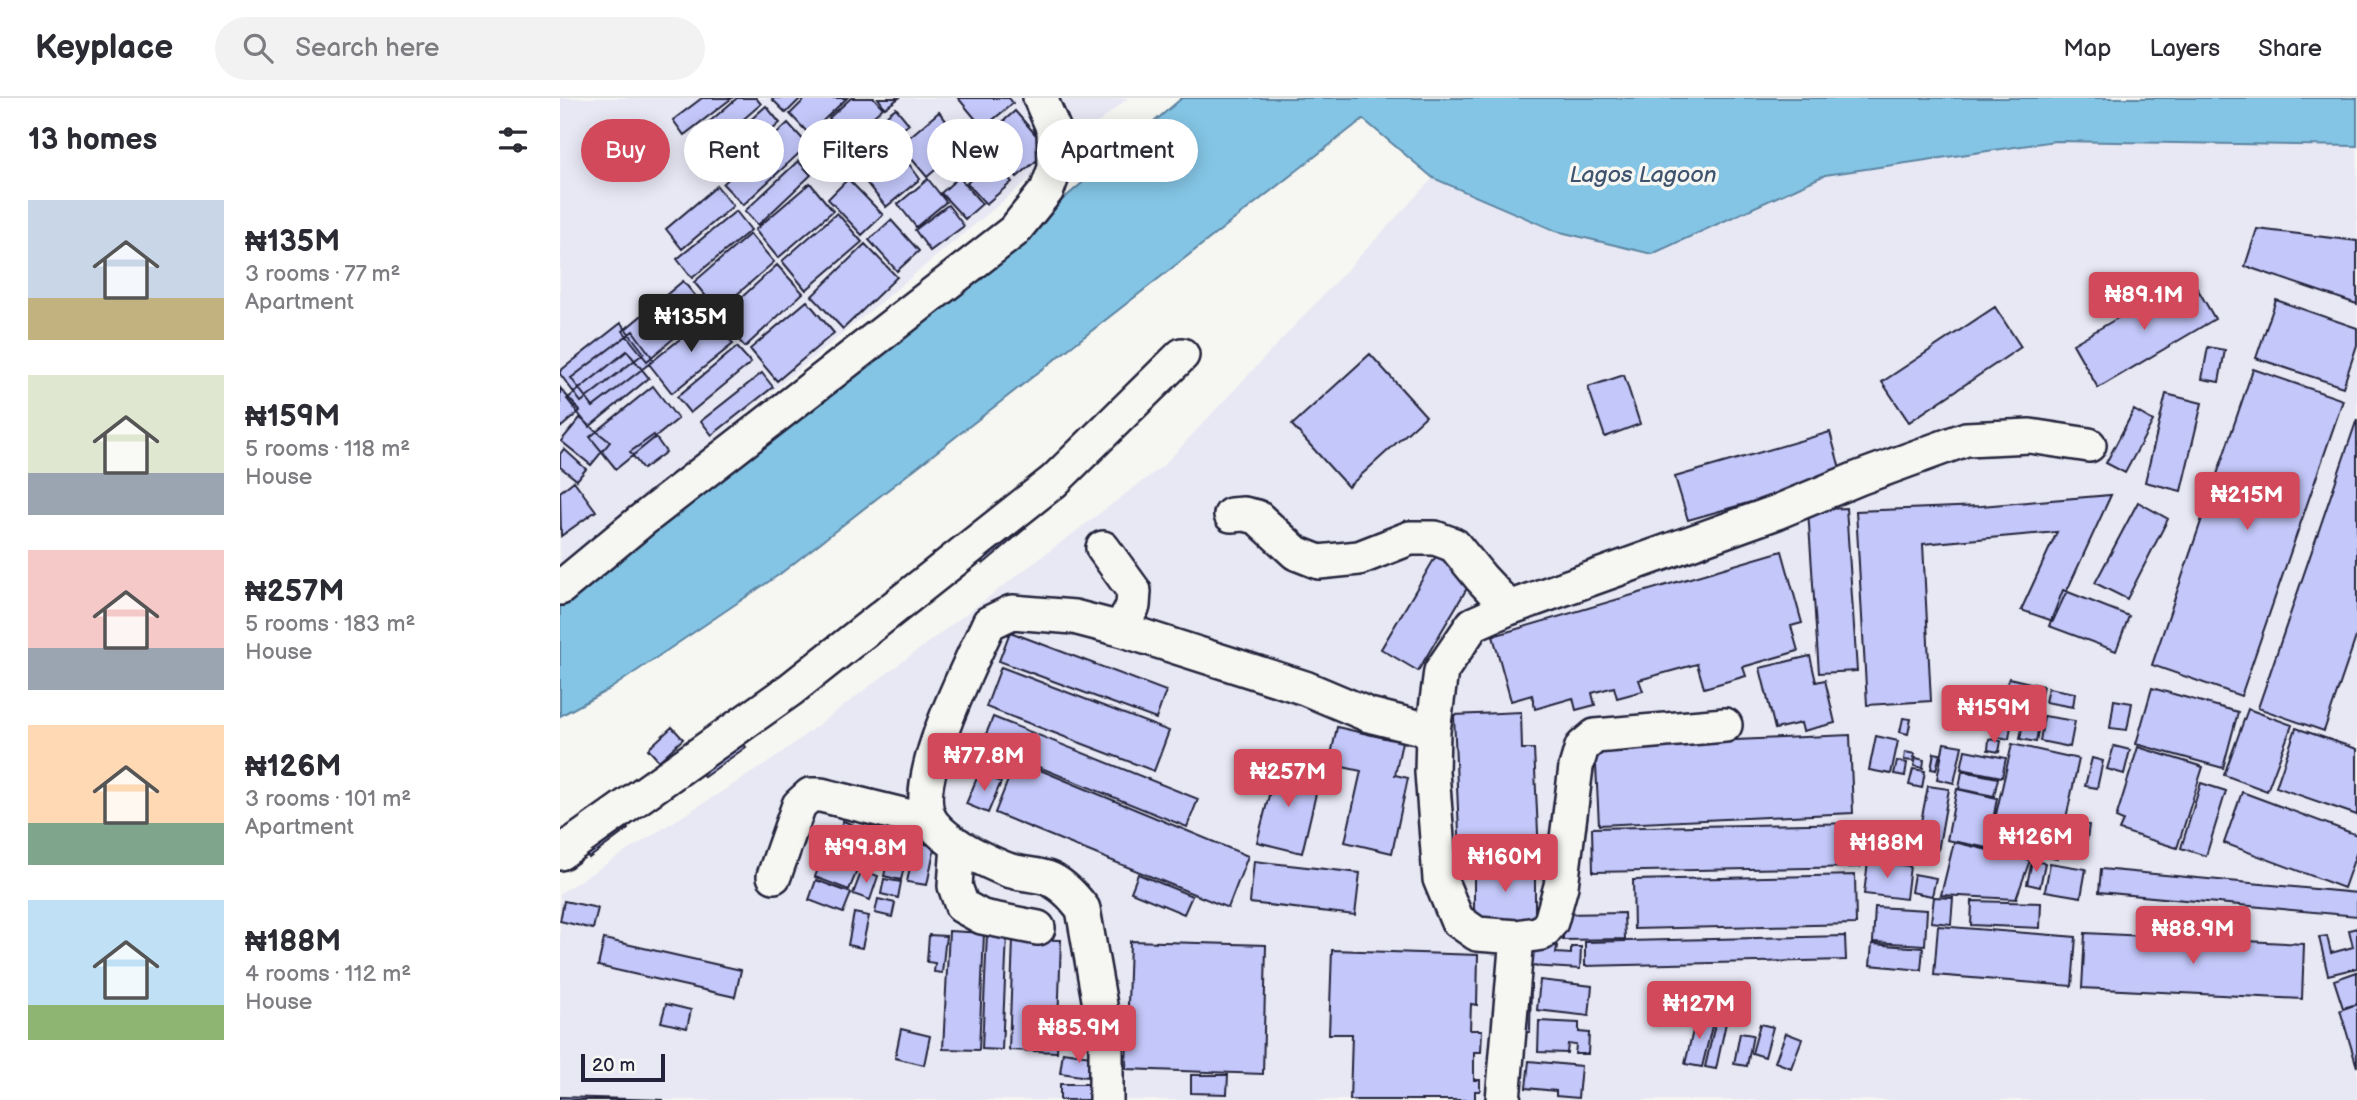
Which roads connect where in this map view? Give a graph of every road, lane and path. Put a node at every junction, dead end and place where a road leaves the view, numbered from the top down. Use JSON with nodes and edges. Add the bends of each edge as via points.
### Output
{"nodes":[{"id":1,"x":1040,"y":98,"type":"edge"},
{"id":2,"x":1182,"y":355,"type":"dead end"},
{"id":3,"x":2088,"y":446,"type":"dead end"},
{"id":4,"x":1231,"y":516,"type":"dead end"},
{"id":5,"x":1103,"y":548,"type":"dead end"},
{"id":6,"x":560,"y":588,"type":"edge"},
{"id":7,"x":1509,"y":608,"type":"junction"},
{"id":8,"x":1119,"y":629,"type":"junction"},
{"id":9,"x":1725,"y":725,"type":"dead end"},
{"id":10,"x":1433,"y":731,"type":"junction"},
{"id":11,"x":931,"y":822,"type":"junction"},
{"id":12,"x":958,"y":845,"type":"junction"},
{"id":13,"x":560,"y":853,"type":"edge"},
{"id":14,"x":774,"y":876,"type":"dead end"},
{"id":15,"x":1038,"y":928,"type":"dead end"},
{"id":16,"x":1517,"y":937,"type":"junction"},
{"id":17,"x":1106,"y":1100,"type":"edge"},
{"id":18,"x":1503,"y":1100,"type":"edge"}],
"edges":[{"from":1,"to":6,"type":"street","via":[[1054,130],[1055,168],[1047,190],[1014,230]]},
{"from":2,"to":13,"type":"street","via":[[1054,481],[790,690]]},
{"from":3,"to":7,"type":"street","via":[[2030,436],[1966,439]]},
{"from":4,"to":7,"type":"street","via":[[1257,517],[1296,553],[1318,562],[1359,558],[1410,538],[1435,538],[1454,545]]},
{"from":5,"to":8,"type":"street","via":[[1135,591],[1133,606]]},
{"from":7,"to":10,"type":"street","via":[[1473,624],[1441,671]]},
{"from":8,"to":10,"type":"street","via":[[1305,688],[1369,715]]},
{"from":8,"to":11,"type":"street","via":[[1074,617],[1012,612],[989,624],[933,750],[925,796]]},
{"from":9,"to":16,"type":"street","via":[[1595,736],[1582,747],[1561,886],[1551,922],[1542,933]]},
{"from":10,"to":16,"type":"street","via":[[1434,799],[1444,890],[1457,920],[1477,934]]},
{"from":11,"to":12,"type":"street"},
{"from":11,"to":14,"type":"street","via":[[810,795],[799,805]]},
{"from":12,"to":15,"type":"street","via":[[955,886],[962,906],[982,917]]},
{"from":12,"to":17,"type":"street","via":[[1007,870],[1049,879],[1083,909],[1105,1039]]},
{"from":16,"to":18,"type":"street"}]}
